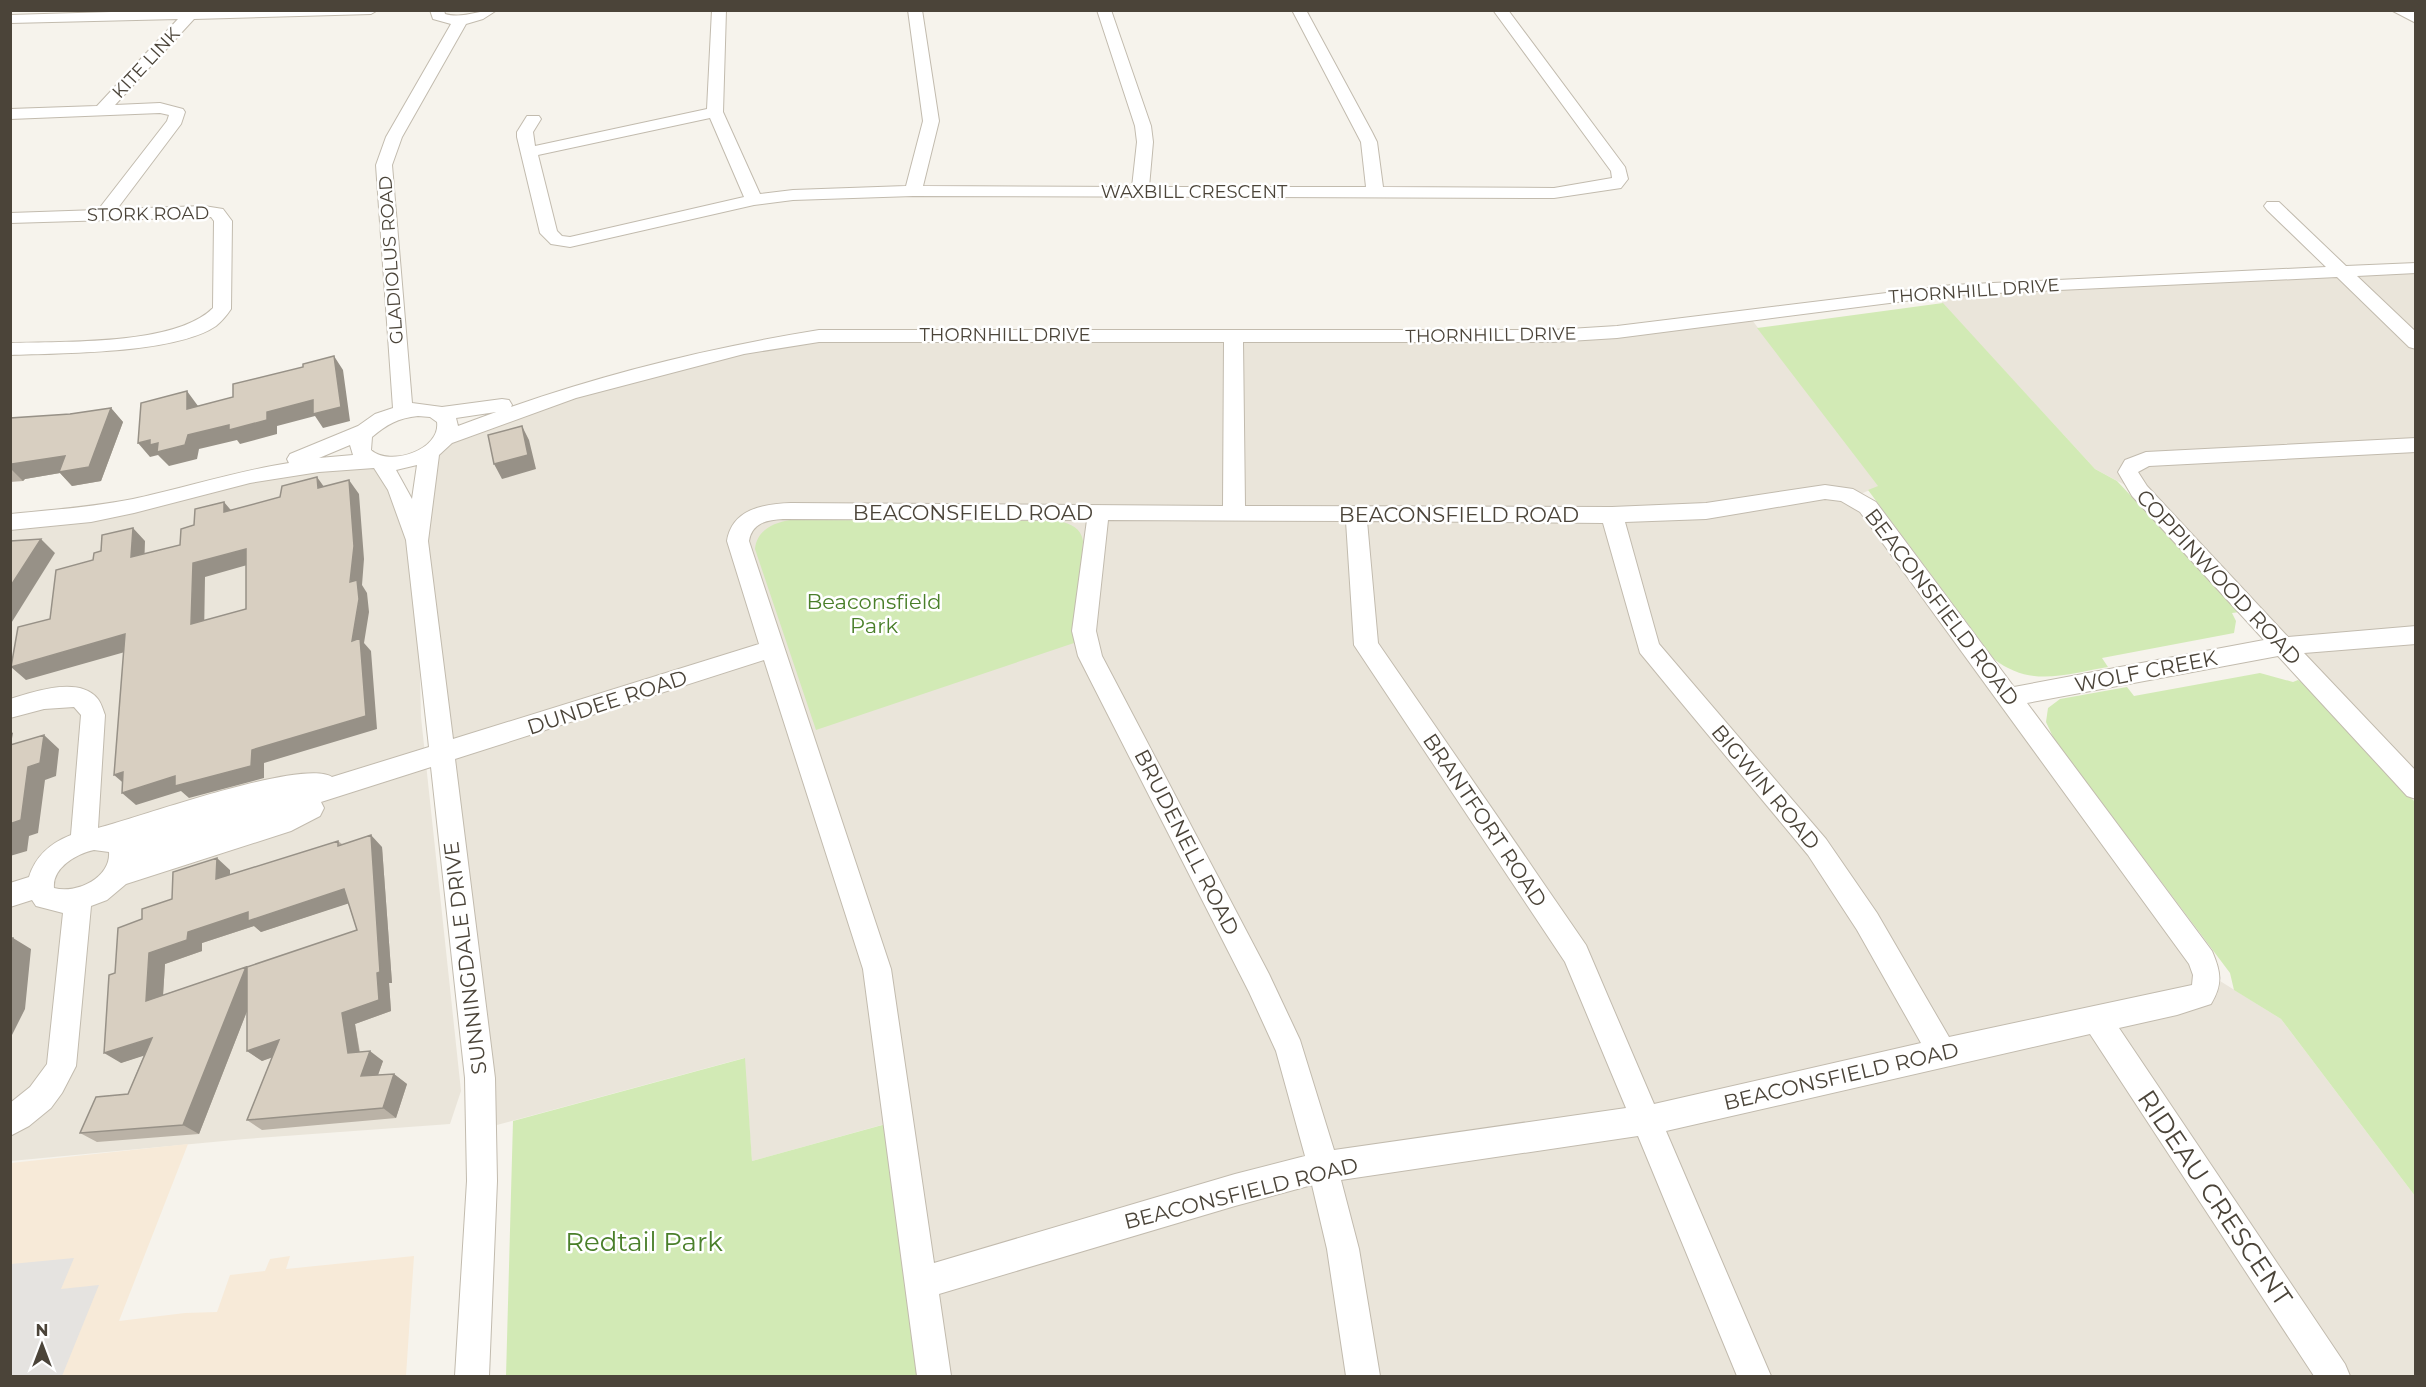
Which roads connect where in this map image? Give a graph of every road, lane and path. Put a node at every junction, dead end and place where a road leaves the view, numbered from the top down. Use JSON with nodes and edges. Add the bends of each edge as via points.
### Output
{"nodes":[{"id":1,"x":370,"y":10,"type":"edge"},
{"id":2,"x":437,"y":10,"type":"edge"},
{"id":3,"x":490,"y":10,"type":"edge"},
{"id":4,"x":719,"y":10,"type":"edge"},
{"id":5,"x":915,"y":10,"type":"edge"},
{"id":6,"x":1104,"y":10,"type":"edge"},
{"id":7,"x":1299,"y":10,"type":"edge"},
{"id":8,"x":1500,"y":10,"type":"edge"},
{"id":9,"x":2398,"y":10,"type":"edge"},
{"id":10,"x":192,"y":13,"type":"edge"},
{"id":11,"x":10,"y":19,"type":"edge"},
{"id":12,"x":2415,"y":19,"type":"edge"},
{"id":13,"x":461,"y":20,"type":"junction"},
{"id":14,"x":102,"y":110,"type":"junction"},
{"id":15,"x":715,"y":112,"type":"junction"},
{"id":16,"x":10,"y":114,"type":"edge"},
{"id":17,"x":533,"y":118,"type":"dead end"},
{"id":18,"x":528,"y":152,"type":"junction"},
{"id":19,"x":913,"y":191,"type":"junction"},
{"id":20,"x":1140,"y":192,"type":"junction"},
{"id":21,"x":1376,"y":192,"type":"junction"},
{"id":22,"x":754,"y":200,"type":"junction"},
{"id":23,"x":2272,"y":206,"type":"dead end"},
{"id":24,"x":104,"y":214,"type":"junction"},
{"id":25,"x":10,"y":218,"type":"edge"},
{"id":26,"x":2415,"y":268,"type":"edge"},
{"id":27,"x":2342,"y":272,"type":"junction"},
{"id":28,"x":1233,"y":336,"type":"junction"},
{"id":29,"x":2415,"y":343,"type":"edge"},
{"id":30,"x":10,"y":349,"type":"edge"},
{"id":31,"x":570,"y":393,"type":"junction"},
{"id":32,"x":403,"y":411,"type":"junction"},
{"id":33,"x":441,"y":414,"type":"junction"},
{"id":34,"x":368,"y":430,"type":"junction"},
{"id":35,"x":437,"y":445,"type":"junction"},
{"id":36,"x":2415,"y":445,"type":"edge"},
{"id":37,"x":376,"y":462,"type":"junction"},
{"id":38,"x":250,"y":476,"type":"junction"},
{"id":39,"x":1234,"y":513,"type":"junction"},
{"id":40,"x":1098,"y":514,"type":"junction"},
{"id":41,"x":1356,"y":514,"type":"junction"},
{"id":42,"x":1612,"y":515,"type":"junction"},
{"id":43,"x":10,"y":522,"type":"edge"},
{"id":44,"x":417,"y":541,"type":"junction"},
{"id":45,"x":2415,"y":635,"type":"edge"},
{"id":46,"x":2282,"y":646,"type":"junction"},
{"id":47,"x":772,"y":649,"type":"junction"},
{"id":48,"x":2010,"y":697,"type":"junction"},
{"id":49,"x":10,"y":709,"type":"edge"},
{"id":50,"x":441,"y":755,"type":"junction"},
{"id":51,"x":357,"y":782,"type":"junction"},
{"id":52,"x":2415,"y":789,"type":"edge"},
{"id":53,"x":93,"y":840,"type":"junction"},
{"id":54,"x":120,"y":865,"type":"junction"},
{"id":55,"x":40,"y":885,"type":"junction"},
{"id":56,"x":10,"y":895,"type":"edge"},
{"id":57,"x":78,"y":900,"type":"junction"},
{"id":58,"x":2097,"y":1020,"type":"junction"},
{"id":59,"x":1942,"y":1052,"type":"junction"},
{"id":60,"x":1647,"y":1120,"type":"junction"},
{"id":61,"x":10,"y":1121,"type":"edge"},
{"id":62,"x":1323,"y":1167,"type":"junction"},
{"id":63,"x":920,"y":1283,"type":"junction"},
{"id":64,"x":472,"y":1377,"type":"edge"},
{"id":65,"x":934,"y":1377,"type":"edge"},
{"id":66,"x":1363,"y":1377,"type":"edge"},
{"id":67,"x":1754,"y":1377,"type":"edge"},
{"id":68,"x":2333,"y":1377,"type":"edge"}],
"edges":[{"from":1,"to":10,"type":"street"},
{"from":2,"to":13,"type":"street","via":[[444,19]]},
{"from":3,"to":13,"type":"street"},
{"from":4,"to":15,"type":"street"},
{"from":5,"to":19,"type":"street","via":[[931,121]]},
{"from":6,"to":20,"type":"street","via":[[1144,134]]},
{"from":7,"to":21,"type":"street","via":[[1369,142]]},
{"from":8,"to":21,"type":"street","name":"WAXBILL CRESCENT","via":[[1618,171],[1620,179],[1611,186],[1554,193]]},
{"from":9,"to":12,"type":"street"},
{"from":10,"to":11,"type":"street"},
{"from":10,"to":14,"type":"street","name":"KITE LINK"},
{"from":13,"to":32,"type":"street","name":"GLADIOLUS ROAD","via":[[394,137],[384,165]]},
{"from":14,"to":16,"type":"street"},
{"from":14,"to":24,"type":"street","via":[[168,108],[178,115]]},
{"from":15,"to":18,"type":"street"},
{"from":15,"to":22,"type":"street"},
{"from":17,"to":18,"type":"street","name":"WAXBILL CRESCENT","via":[[525,132]]},
{"from":18,"to":22,"type":"street","name":"WAXBILL CRESCENT","via":[[549,232],[563,242],[577,242]]},
{"from":19,"to":20,"type":"street","name":"WAXBILL CRESCENT"},
{"from":19,"to":22,"type":"street","name":"WAXBILL CRESCENT"},
{"from":20,"to":21,"type":"street","name":"WAXBILL CRESCENT"},
{"from":23,"to":27,"type":"street"},
{"from":24,"to":25,"type":"street","name":"STORK ROAD"},
{"from":24,"to":30,"type":"street","name":"STORK ROAD","via":[[204,211],[221,215],[220,315],[201,328],[156,340]]},
{"from":26,"to":27,"type":"street","name":"THORNHILL DRIVE"},
{"from":27,"to":28,"type":"street","name":"THORNHILL DRIVE","via":[[1943,291],[1582,335]]},
{"from":27,"to":29,"type":"street"},
{"from":28,"to":31,"type":"street","name":"THORNHILL DRIVE","via":[[819,336],[744,348]]},
{"from":28,"to":39,"type":"street"},
{"from":31,"to":33,"type":"street","name":"THORNHILL DRIVE"},
{"from":31,"to":35,"type":"street","name":"THORNHILL DRIVE"},
{"from":32,"to":33,"type":"street","name":"THORNHILL DRIVE","via":[[425,409]]},
{"from":32,"to":34,"type":"street"},
{"from":33,"to":35,"type":"street","name":"SUNNINGDALE DRIVE","via":[[448,420],[448,429]]},
{"from":34,"to":37,"type":"street","via":[[360,447],[363,454]]},
{"from":34,"to":38,"type":"street"},
{"from":35,"to":37,"type":"street","name":"THORNHILL DRIVE","via":[[409,461]]},
{"from":35,"to":44,"type":"street","name":"SUNNINGDALE DRIVE"},
{"from":36,"to":46,"type":"street","name":"COPPINWOOD ROAD","via":[[2146,459],[2132,465],[2128,472],[2139,491]]},
{"from":37,"to":38,"type":"street","via":[[319,465]]},
{"from":37,"to":44,"type":"street","name":"SUNNINGDALE DRIVE","via":[[398,489]]},
{"from":38,"to":43,"type":"street","via":[[134,506]]},
{"from":39,"to":40,"type":"street","name":"BEACONSFIELD ROAD"},
{"from":39,"to":41,"type":"street","name":"BEACONSFIELD ROAD"},
{"from":40,"to":47,"type":"street","name":"BEACONSFIELD ROAD","via":[[760,514],[742,526],[738,541]]},
{"from":40,"to":62,"type":"street","name":"BRUDENELL ROAD","via":[[1084,631],[1090,656],[1290,1050]]},
{"from":41,"to":42,"type":"street","name":"BEACONSFIELD ROAD"},
{"from":41,"to":60,"type":"street","name":"BRANTFORT ROAD","via":[[1366,645],[1576,954]]},
{"from":42,"to":48,"type":"street","name":"BEACONSFIELD ROAD","via":[[1706,512],[1825,492],[1854,497],[1868,507]]},
{"from":42,"to":59,"type":"street","name":"BIGWIN ROAD","via":[[1648,647],[1841,879]]},
{"from":44,"to":50,"type":"street","name":"SUNNINGDALE DRIVE"},
{"from":45,"to":46,"type":"street","name":"WOLF CREEK"},
{"from":46,"to":48,"type":"street","name":"WOLF CREEK"},
{"from":46,"to":52,"type":"street","name":"COPPINWOOD ROAD"},
{"from":47,"to":50,"type":"street","name":"DUNDEE ROAD"},
{"from":47,"to":63,"type":"street","name":"BEACONSFIELD ROAD","via":[[877,969]]},
{"from":48,"to":58,"type":"street","name":"BEACONSFIELD ROAD","via":[[2199,955],[2207,973],[2206,989],[2194,998]]},
{"from":49,"to":53,"type":"street","via":[[66,696],[90,706]]},
{"from":50,"to":51,"type":"street","name":"DUNDEE ROAD"},
{"from":50,"to":64,"type":"street","name":"SUNNINGDALE DRIVE","via":[[480,1078],[482,1180]]},
{"from":51,"to":53,"type":"street","via":[[268,789]]},
{"from":51,"to":54,"type":"street","via":[[282,823]]},
{"from":53,"to":54,"type":"street","via":[[117,842]]},
{"from":53,"to":55,"type":"street","via":[[65,850],[50,863]]},
{"from":54,"to":57,"type":"street","via":[[95,893]]},
{"from":55,"to":56,"type":"street"},
{"from":55,"to":57,"type":"street","via":[[49,900]]},
{"from":57,"to":61,"type":"street","via":[[61,1065],[44,1096]]},
{"from":58,"to":59,"type":"street","name":"BEACONSFIELD ROAD"},
{"from":58,"to":68,"type":"street","name":"RIDEAU CRESCENT"},
{"from":59,"to":60,"type":"street","name":"BEACONSFIELD ROAD"},
{"from":60,"to":62,"type":"street","name":"BEACONSFIELD ROAD"},
{"from":60,"to":67,"type":"street"},
{"from":62,"to":63,"type":"street","name":"BEACONSFIELD ROAD"},
{"from":62,"to":66,"type":"street","name":"BRUDENELL ROAD","via":[[1343,1249]]},
{"from":63,"to":65,"type":"street"}]}
